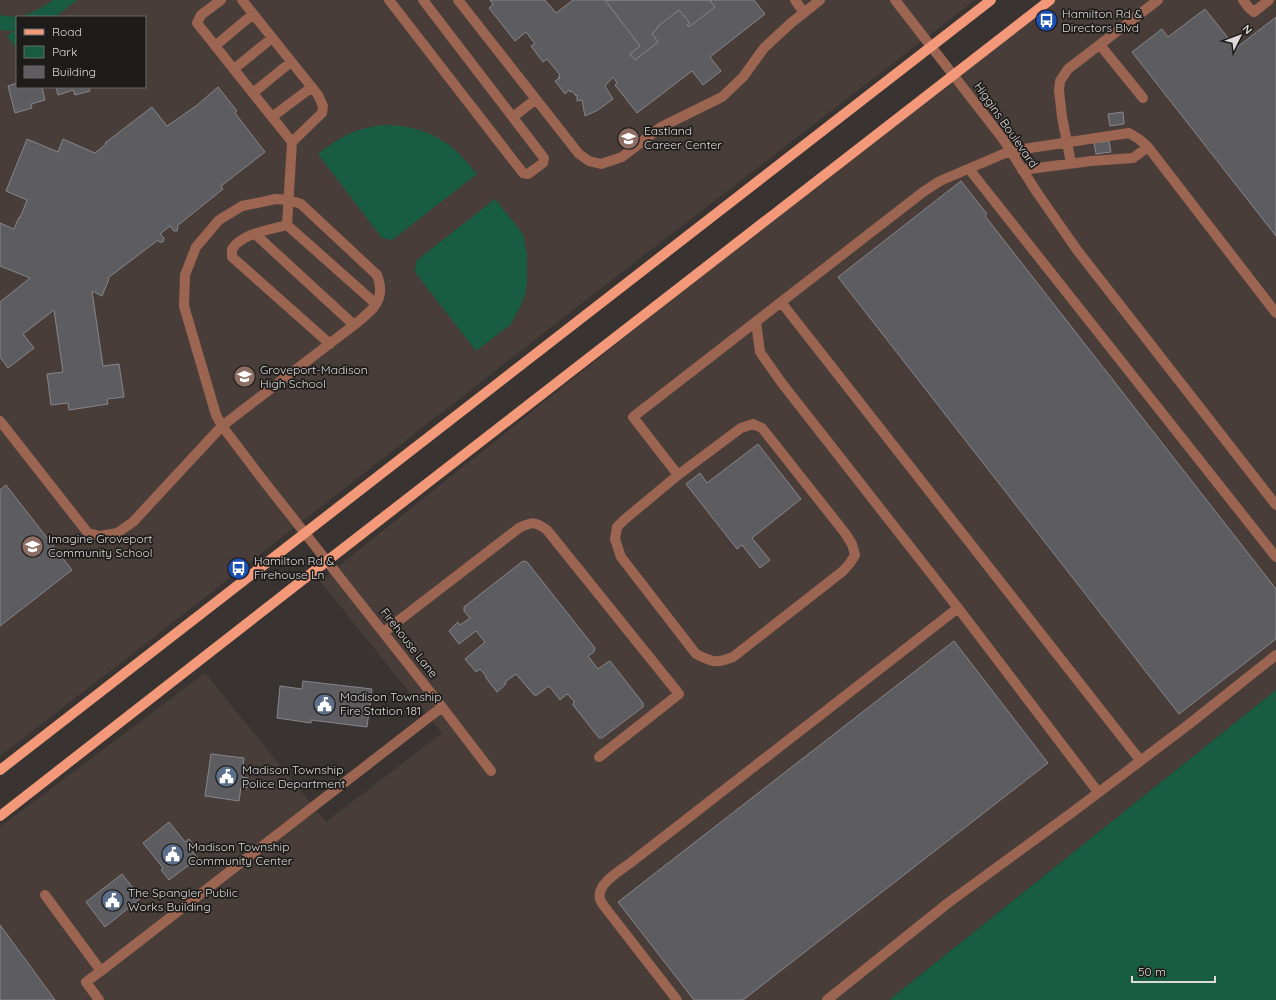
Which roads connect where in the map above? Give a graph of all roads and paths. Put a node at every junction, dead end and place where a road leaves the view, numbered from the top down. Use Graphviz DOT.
graph roads {
  1 [pos="221,0"];
  2 [pos="242,0"];
  3 [pos="389,0"];
  4 [pos="423,0"];
  5 [pos="458,0"];
  6 [pos="795,0"];
  7 [pos="820,0"];
  8 [pos="895,0"];
  9 [pos="991,0"];
  10 [pos="1050,0"];
  11 [pos="1158,0"];
  12 [pos="1243,0"];
  13 [pos="1269,0"];
  14 [pos="804,13"];
  15 [pos="253,14"];
  16 [pos="272,38"];
  17 [pos="1100,45"];
  18 [pos="215,46"];
  19 [pos="931,46"];
  20 [pos="291,62"];
  21 [pos="234,69"];
  22 [pos="954,75"];
  23 [pos="312,87"];
  24 [pos="253,93"];
  25 [pos="1143,98"];
  26 [pos="536,99"];
  27 [pos="272,117"];
  28 [pos="513,117"];
  29 [pos="292,142"];
  30 [pos="1067,142"];
  31 [pos="1148,147"];
  32 [pos="1010,151"];
  33 [pos="1071,163"];
  34 [pos="969,169"];
  35 [pos="1022,170"];
  36 [pos="289,200"];
  37 [pos="287,225"];
  38 [pos="254,234"];
  39 [pos="781,302"];
  40 [pos="376,304"];
  41 [pos="1276,314"];
  42 [pos="756,322"];
  43 [pos="354,325"];
  44 [pos="330,344"];
  45 [pos="0,421"];
  46 [pos="222,426"];
  47 [pos="678,475"];
  48 [pos="1276,505"];
  49 [pos="305,533"];
  50 [pos="1276,557"];
  51 [pos="327,561"];
  52 [pos="958,608"];
  53 [pos="384,632"];
  54 [pos="1276,655"];
  55 [pos="442,707"];
  56 [pos="598,757"];
  57 [pos="1140,760"];
  58 [pos="0,770"];
  59 [pos="491,771"];
  60 [pos="1098,792"];
  61 [pos="0,816"];
  62 [pos="45,895"];
  63 [pos="101,971"];
  64 [pos="99,1000"];
  65 [pos="677,1000"];
  66 [pos="827,1000"];
  1 -- 18 [label="street"];
  2 -- 15 [label="street"];
  3 -- 28 [label="street"];
  4 -- 28 [label="street"];
  5 -- 26 [label="street"];
  6 -- 14 [label="street"];
  7 -- 14 [label="street"];
  8 -- 19 [label="street, Higgins Boulevard"];
  9 -- 19 [label="main road"];
  10 -- 22 [label="main road"];
  11 -- 17 [label="street"];
  12 -- 13 [label="street"];
  14 -- 26 [label="street"];
  15 -- 16 [label="street"];
  15 -- 18 [label="street"];
  16 -- 20 [label="street"];
  16 -- 21 [label="street"];
  17 -- 25 [label="street"];
  17 -- 30 [label="street"];
  18 -- 21 [label="street"];
  19 -- 22 [label="street, Higgins Boulevard"];
  19 -- 49 [label="main road"];
  20 -- 23 [label="street"];
  20 -- 24 [label="street"];
  21 -- 24 [label="street"];
  22 -- 32 [label="street, Higgins Boulevard"];
  22 -- 51 [label="main road"];
  23 -- 27 [label="street"];
  23 -- 29 [label="street"];
  24 -- 27 [label="street"];
  26 -- 28 [label="street"];
  27 -- 29 [label="street"];
  29 -- 36 [label="street"];
  30 -- 31 [label="street"];
  30 -- 32 [label="street"];
  30 -- 33 [label="street"];
  31 -- 33 [label="street"];
  31 -- 41 [label="street"];
  32 -- 34 [label="street"];
  32 -- 35 [label="street, Higgins Boulevard"];
  33 -- 35 [label="street"];
  34 -- 39 [label="street"];
  34 -- 50 [label="street"];
  35 -- 48 [label="street, Higgins Boulevard"];
  36 -- 37 [label="street"];
  36 -- 40 [label="street"];
  36 -- 46 [label="street, Firehouse Lane"];
  37 -- 38 [label="street"];
  37 -- 40 [label="street"];
  38 -- 43 [label="street"];
  38 -- 44 [label="street"];
  39 -- 42 [label="street"];
  39 -- 57 [label="street"];
  40 -- 43 [label="street"];
  42 -- 47 [label="street"];
  42 -- 52 [label="street"];
  43 -- 44 [label="street"];
  44 -- 46 [label="street"];
  45 -- 46 [label="street"];
  46 -- 49 [label="street, Firehouse Lane"];
  47 -- 47 [label="street"];
  49 -- 51 [label="street, Firehouse Lane"];
  49 -- 58 [label="main road"];
  51 -- 53 [label="street, Firehouse Lane"];
  51 -- 61 [label="main road"];
  52 -- 60 [label="street"];
  52 -- 65 [label="street"];
  53 -- 55 [label="street, Firehouse Lane"];
  53 -- 56 [label="street"];
  54 -- 57 [label="street"];
  55 -- 59 [label="street, Firehouse Lane"];
  55 -- 63 [label="street"];
  57 -- 60 [label="street"];
  60 -- 66 [label="street"];
  62 -- 63 [label="street"];
  63 -- 64 [label="street"];
}
